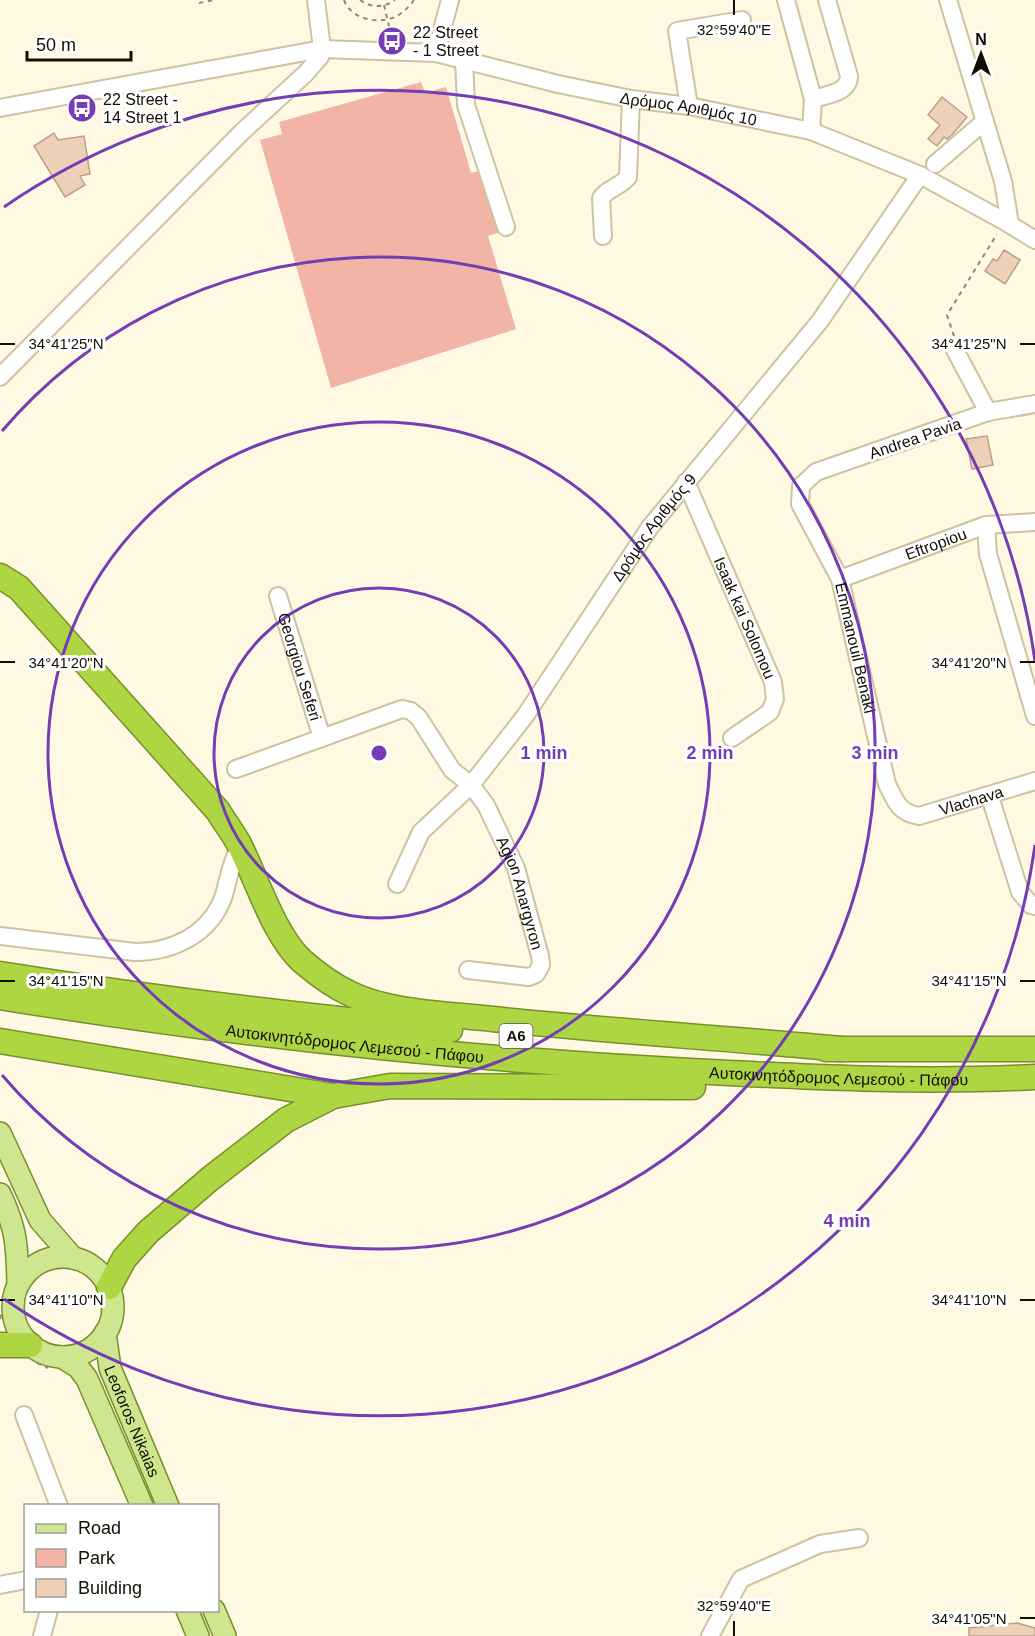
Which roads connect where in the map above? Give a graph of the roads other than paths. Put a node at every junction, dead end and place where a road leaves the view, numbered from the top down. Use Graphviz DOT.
graph roads {
  1 [pos="316,0"];
  2 [pos="450,0"];
  3 [pos="786,0"];
  4 [pos="827,0"];
  5 [pos="948,0"];
  6 [pos="742,20"];
  7 [pos="322,49"];
  8 [pos="436,53"];
  9 [pos="464,59"];
  10 [pos="631,99"];
  11 [pos="813,99"];
  12 [pos="688,106"];
  13 [pos="0,108"];
  14 [pos="985,121"];
  15 [pos="811,131"];
  16 [pos="935,164"];
  17 [pos="920,175"];
  18 [pos="1007,222"];
  19 [pos="506,227"];
  20 [pos="603,236"];
  21 [pos="1035,240"];
  22 [pos="955,350"];
  23 [pos="0,377"];
  24 [pos="1035,404"];
  25 [pos="988,412"];
  26 [pos="686,482"];
  27 [pos="801,486"];
  28 [pos="1035,522"];
  29 [pos="986,525"];
  30 [pos="0,576"];
  31 [pos="840,579"];
  32 [pos="278,596"];
  33 [pos="1035,716"];
  34 [pos="322,738"];
  35 [pos="732,738"];
  36 [pos="236,768"];
  37 [pos="1035,782"];
  38 [pos="471,785"];
  39 [pos="990,796"];
  40 [pos="907,814"];
  41 [pos="240,846"];
  42 [pos="397,884"];
  43 [pos="1035,906"];
  44 [pos="0,936"];
  45 [pos="468,970"];
  46 [pos="0,974"];
  47 [pos="0,997"];
  48 [pos="0,1041"];
  49 [pos="841,1049"];
  50 [pos="1035,1049"];
  51 [pos="1035,1077"];
  52 [pos="854,1079"];
  53 [pos="333,1096"];
  54 [pos="0,1133"];
  55 [pos="0,1194"];
  56 [pos="73,1258"];
  57 [pos="18,1284"];
  58 [pos="109,1287"];
  59 [pos="105,1333"];
  60 [pos="0,1345"];
  61 [pos="30,1353"];
  62 [pos="59,1363"];
  63 [pos="24,1415"];
  64 [pos="58,1504"];
  65 [pos="141,1504"];
  66 [pos="167,1504"];
  67 [pos="859,1538"];
  68 [pos="24,1580"];
  69 [pos="0,1585"];
  70 [pos="49,1612"];
  71 [pos="187,1612"];
  72 [pos="214,1612"];
  73 [pos="42,1636"];
  74 [pos="198,1636"];
  75 [pos="225,1636"];
  76 [pos="710,1636"];
  1 -- 7 [label="street"];
  2 -- 8 [label="street"];
  3 -- 11 [label="street"];
  4 -- 11 [label="street"];
  5 -- 14 [label="street"];
  6 -- 12 [label="street"];
  7 -- 8 [label="street, Δρόμος Αριθμός 10"];
  7 -- 13 [label="street, Δρόμος Αριθμός 10"];
  7 -- 23 [label="street"];
  8 -- 9 [label="street, Δρόμος Αριθμός 10"];
  9 -- 10 [label="street, Δρόμος Αριθμός 10"];
  9 -- 19 [label="street"];
  10 -- 12 [label="street, Δρόμος Αριθμός 10"];
  10 -- 20 [label="street"];
  11 -- 15 [label="street"];
  12 -- 15 [label="street, Δρόμος Αριθμός 10"];
  14 -- 16 [label="street"];
  14 -- 18 [label="street"];
  15 -- 17 [label="street, Δρόμος Αριθμός 10"];
  17 -- 18 [label="street, Δρόμος Αριθμός 10"];
  17 -- 26 [label="street, Δρόμος Αριθμός 9"];
  18 -- 21 [label="street, Δρόμος Αριθμός 10"];
  22 -- 25 [label="street"];
  24 -- 25 [label="street, Andrea Pavia"];
  25 -- 27 [label="street, Andrea Pavia"];
  26 -- 35 [label="street, Isaak kai Solomou"];
  26 -- 38 [label="street, Δρόμος Αριθμός 9"];
  27 -- 31 [label="street, Emmanouil Benaki"];
  28 -- 29 [label="street, Eftropiou"];
  29 -- 31 [label="street, Eftropiou"];
  29 -- 33 [label="street"];
  30 -- 41 [label="highway"];
  31 -- 40 [label="street, Emmanouil Benaki"];
  32 -- 34 [label="street, Georgiou Seferi"];
  34 -- 36 [label="street"];
  34 -- 38 [label="street"];
  37 -- 39 [label="street, Vlachava"];
  38 -- 42 [label="street, Δρόμος Αριθμός 9"];
  38 -- 45 [label="street, Agion Anargyron"];
  39 -- 40 [label="street, Vlachava"];
  39 -- 43 [label="street"];
  41 -- 44 [label="street"];
  41 -- 49 [label="highway"];
  46 -- 49 [label="highway, Αυτοκινητόδρομος Λεμεσού - Πάφου / A6"];
  47 -- 52 [label="highway, Αυτοκινητόδρομος Λεμεσού - Πάφου / A6"];
  48 -- 53 [label="highway"];
  49 -- 50 [label="highway, Αυτοκινητόδρομος Λεμεσού - Πάφου / A6"];
  51 -- 52 [label="highway, Αυτοκινητόδρομος Λεμεσού - Πάφου / A6"];
  52 -- 53 [label="highway"];
  53 -- 58 [label="highway"];
  54 -- 56 [label="main road"];
  55 -- 57 [label="main road"];
  56 -- 57 [label="main road"];
  56 -- 58 [label="main road"];
  57 -- 61 [label="main road"];
  58 -- 59 [label="main road"];
  59 -- 62 [label="main road"];
  59 -- 66 [label="main road, Leoforos Nikaias"];
  60 -- 61 [label="highway"];
  61 -- 62 [label="main road"];
  62 -- 65 [label="main road, Leoforos Nikaias"];
  63 -- 64 [label="street"];
  67 -- 76 [label="street"];
  68 -- 69 [label="street"];
  70 -- 73 [label="street"];
  71 -- 74 [label="main road"];
  72 -- 75 [label="main road"];
}
